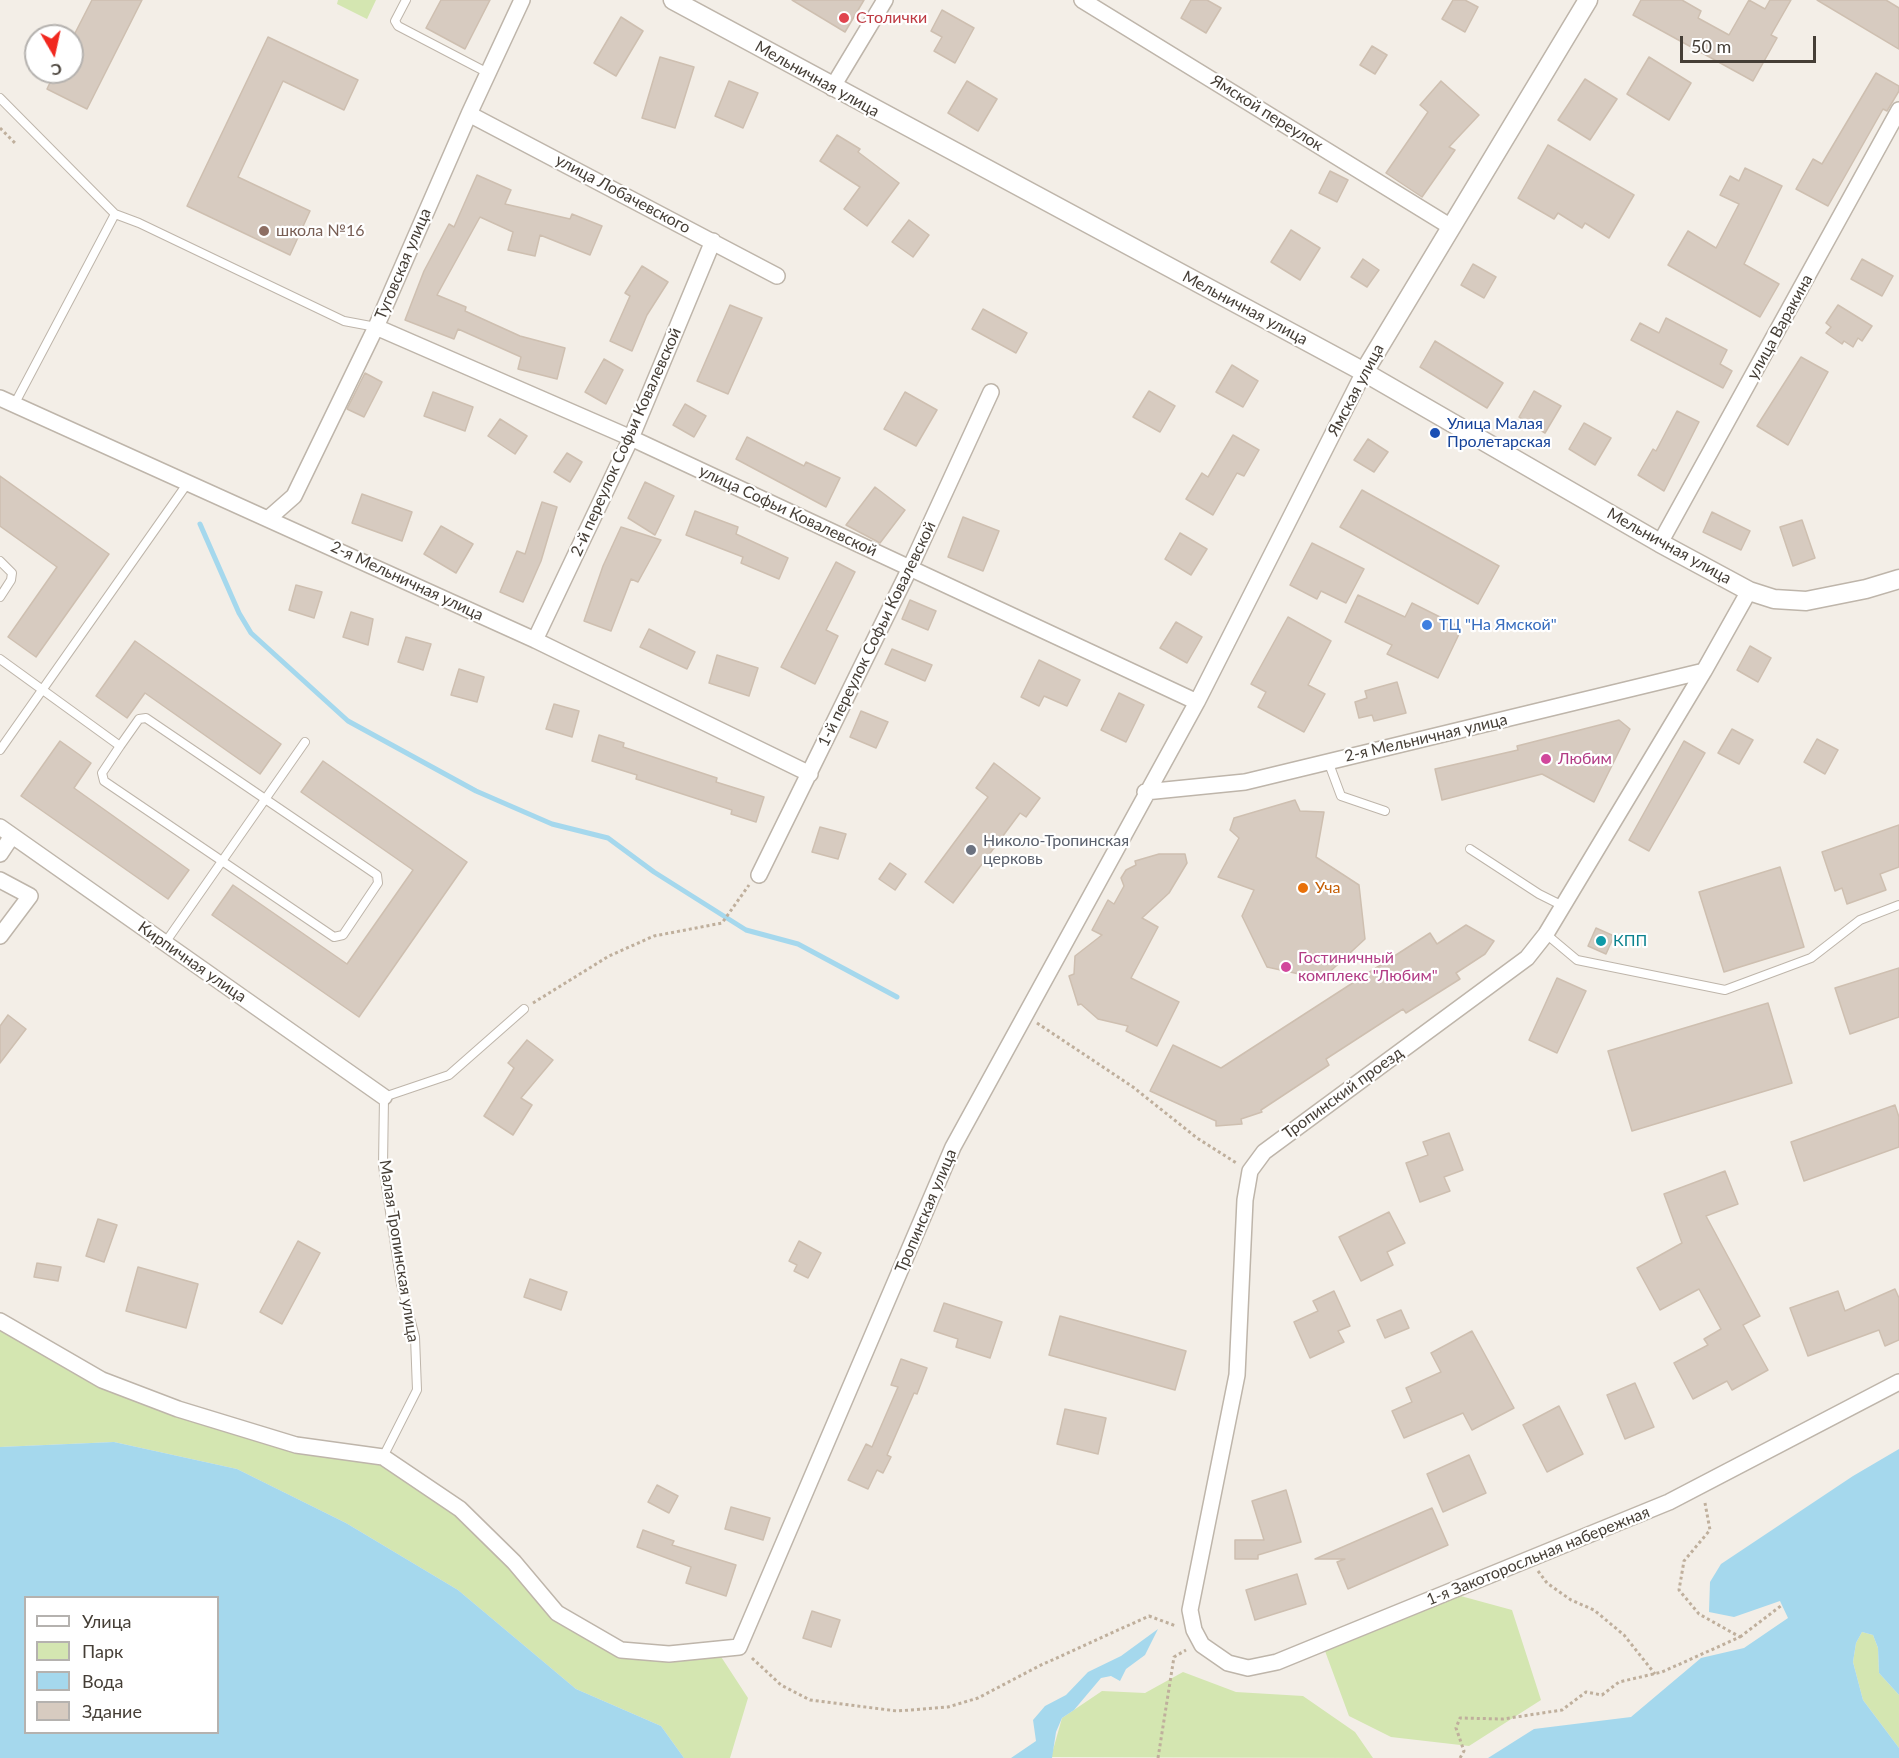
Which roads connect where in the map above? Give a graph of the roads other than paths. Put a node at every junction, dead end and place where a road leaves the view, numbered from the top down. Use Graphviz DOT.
graph roads {
  1 [pos="406,0"];
  2 [pos="522,0"];
  3 [pos="673,0"];
  4 [pos="885,0"];
  5 [pos="1083,0"];
  6 [pos="1588,0"];
  7 [pos="489,74"];
  8 [pos="832,88"];
  9 [pos="0,99"];
  10 [pos="1899,110"];
  11 [pos="469,114"];
  12 [pos="115,214"];
  13 [pos="1452,227"];
  14 [pos="713,241"];
  15 [pos="777,276"];
  16 [pos="376,327"];
  17 [pos="1364,372"];
  18 [pos="991,392"];
  19 [pos="7,402"];
  20 [pos="631,438"];
  21 [pos="187,483"];
  22 [pos="269,518"];
  23 [pos="1660,543"];
  24 [pos="0,561"];
  25 [pos="910,568"];
  26 [pos="1899,579"];
  27 [pos="1749,591"];
  28 [pos="0,597"];
  29 [pos="535,640"];
  30 [pos="0,659"];
  31 [pos="1704,671"];
  32 [pos="42,690"];
  33 [pos="1197,702"];
  34 [pos="305,742"];
  35 [pos="120,746"];
  36 [pos="0,750"];
  37 [pos="1328,761"];
  38 [pos="810,774"];
  39 [pos="1145,792"];
  40 [pos="265,799"];
  41 [pos="1385,811"];
  42 [pos="6,832"];
  43 [pos="1470,849"];
  44 [pos="0,854"];
  45 [pos="222,861"];
  46 [pos="759,875"];
  47 [pos="0,880"];
  48 [pos="1899,905"];
  49 [pos="1563,906"];
  50 [pos="1546,934"];
  51 [pos="0,936"];
  52 [pos="165,943"];
  53 [pos="524,1009"];
  54 [pos="384,1097"];
  55 [pos="0,1321"];
  56 [pos="1899,1382"];
  57 [pos="383,1457"];
  58 [pos="1190,1610"];
  1 -- 7 [label="lane"];
  2 -- 7 [label="street, Туговская улица"];
  3 -- 8 [label="street, Мельничная улица"];
  4 -- 8 [label="street"];
  5 -- 13 [label="street, Ямской переулок"];
  6 -- 13 [label="street, Ямская улица"];
  7 -- 11 [label="street, Туговская улица"];
  8 -- 17 [label="street, Мельничная улица"];
  9 -- 12 [label="lane"];
  10 -- 23 [label="street, улица Варакина"];
  11 -- 14 [label="street, улица Лобачевского"];
  11 -- 16 [label="street, Туговская улица"];
  12 -- 16 [label="lane"];
  12 -- 19 [label="lane"];
  13 -- 17 [label="street, Ямская улица"];
  14 -- 15 [label="street, улица Лобачевского"];
  14 -- 20 [label="street, 2-й переулок Софьи Ковалевской"];
  16 -- 20 [label="street, улица Софьи Ковалевской"];
  16 -- 22 [label="street, Туговская улица"];
  17 -- 23 [label="street, Мельничная улица"];
  17 -- 33 [label="street, Ямская улица"];
  18 -- 25 [label="street, 1-й переулок Софьи Ковалевской"];
  19 -- 21 [label="street, 2-я Мельничная улица"];
  20 -- 25 [label="street, улица Софьи Ковалевской"];
  20 -- 29 [label="street, 2-й переулок Софьи Ковалевской"];
  21 -- 22 [label="street, 2-я Мельничная улица"];
  21 -- 32 [label="lane"];
  22 -- 29 [label="street, 2-я Мельничная улица"];
  23 -- 27 [label="street, Мельничная улица"];
  24 -- 28 [label="lane"];
  25 -- 33 [label="street, улица Софьи Ковалевской"];
  25 -- 38 [label="street, 1-й переулок Софьи Ковалевской"];
  26 -- 27 [label="street, Мельничная улица"];
  27 -- 31 [label="street, Тропинский проезд"];
  29 -- 38 [label="street, 2-я Мельничная улица"];
  30 -- 32 [label="lane"];
  31 -- 37 [label="street, 2-я Мельничная улица"];
  31 -- 49 [label="street, Тропинский проезд"];
  32 -- 35 [label="lane"];
  32 -- 36 [label="lane"];
  33 -- 39 [label="street, Ямская улица"];
  34 -- 40 [label="lane"];
  35 -- 40 [label="lane"];
  35 -- 45 [label="lane"];
  37 -- 39 [label="street, 2-я Мельничная улица"];
  37 -- 41 [label="lane"];
  38 -- 46 [label="street, 1-й переулок Софьи Ковалевской"];
  39 -- 57 [label="street, Тропинская улица"];
  40 -- 45 [label="lane"];
  40 -- 45 [label="lane"];
  42 -- 44 [label="street"];
  42 -- 52 [label="street, Кирпичная улица"];
  43 -- 49 [label="lane"];
  45 -- 52 [label="lane"];
  47 -- 51 [label="street"];
  48 -- 50 [label="lane"];
  49 -- 50 [label="street, Тропинский проезд"];
  50 -- 58 [label="street, Тропинский проезд"];
  52 -- 54 [label="street, Кирпичная улица"];
  53 -- 54 [label="lane"];
  54 -- 57 [label="lane, Малая Тропинская улица"];
  55 -- 57 [label="street"];
  56 -- 58 [label="street, 1-я Закоторосльная набережная"];
}
